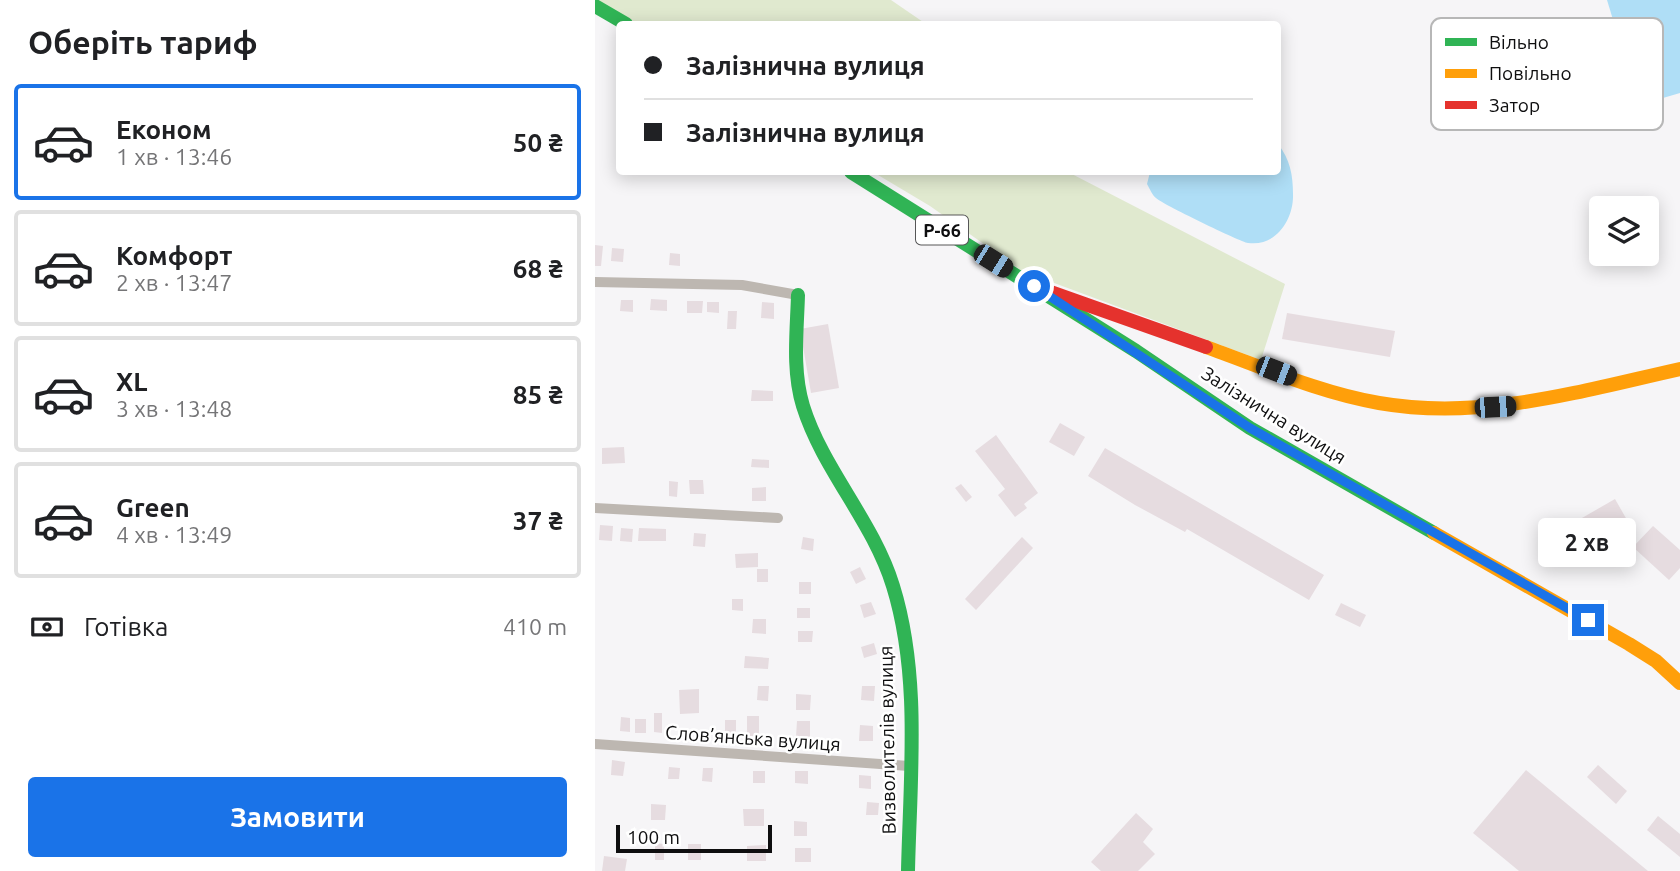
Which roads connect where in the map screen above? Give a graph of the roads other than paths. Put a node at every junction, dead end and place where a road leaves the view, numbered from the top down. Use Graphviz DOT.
graph roads {
  1 [pos="595,6"];
  2 [pos="621,21"];
  3 [pos="856,175"];
  4 [pos="595,282"];
  5 [pos="1034,286"];
  6 [pos="798,295"];
  7 [pos="1680,369"];
  8 [pos="595,508"];
  9 [pos="778,518"];
  10 [pos="1680,683"];
  11 [pos="595,744"];
  12 [pos="909,766"];
  13 [pos="908,871"];
  1 -- 2 [label="street"];
  3 -- 5 [label="street, Залізнична вулиця / Р-66"];
  4 -- 6 [label="street"];
  5 -- 7 [label="street"];
  5 -- 10 [label="street, Залізнична вулиця / Р-66"];
  6 -- 12 [label="street, Визволителів вулиця"];
  8 -- 9 [label="street"];
  11 -- 12 [label="street, Слов’янська вулиця"];
  12 -- 13 [label="street, Визволителів вулиця"];
}
